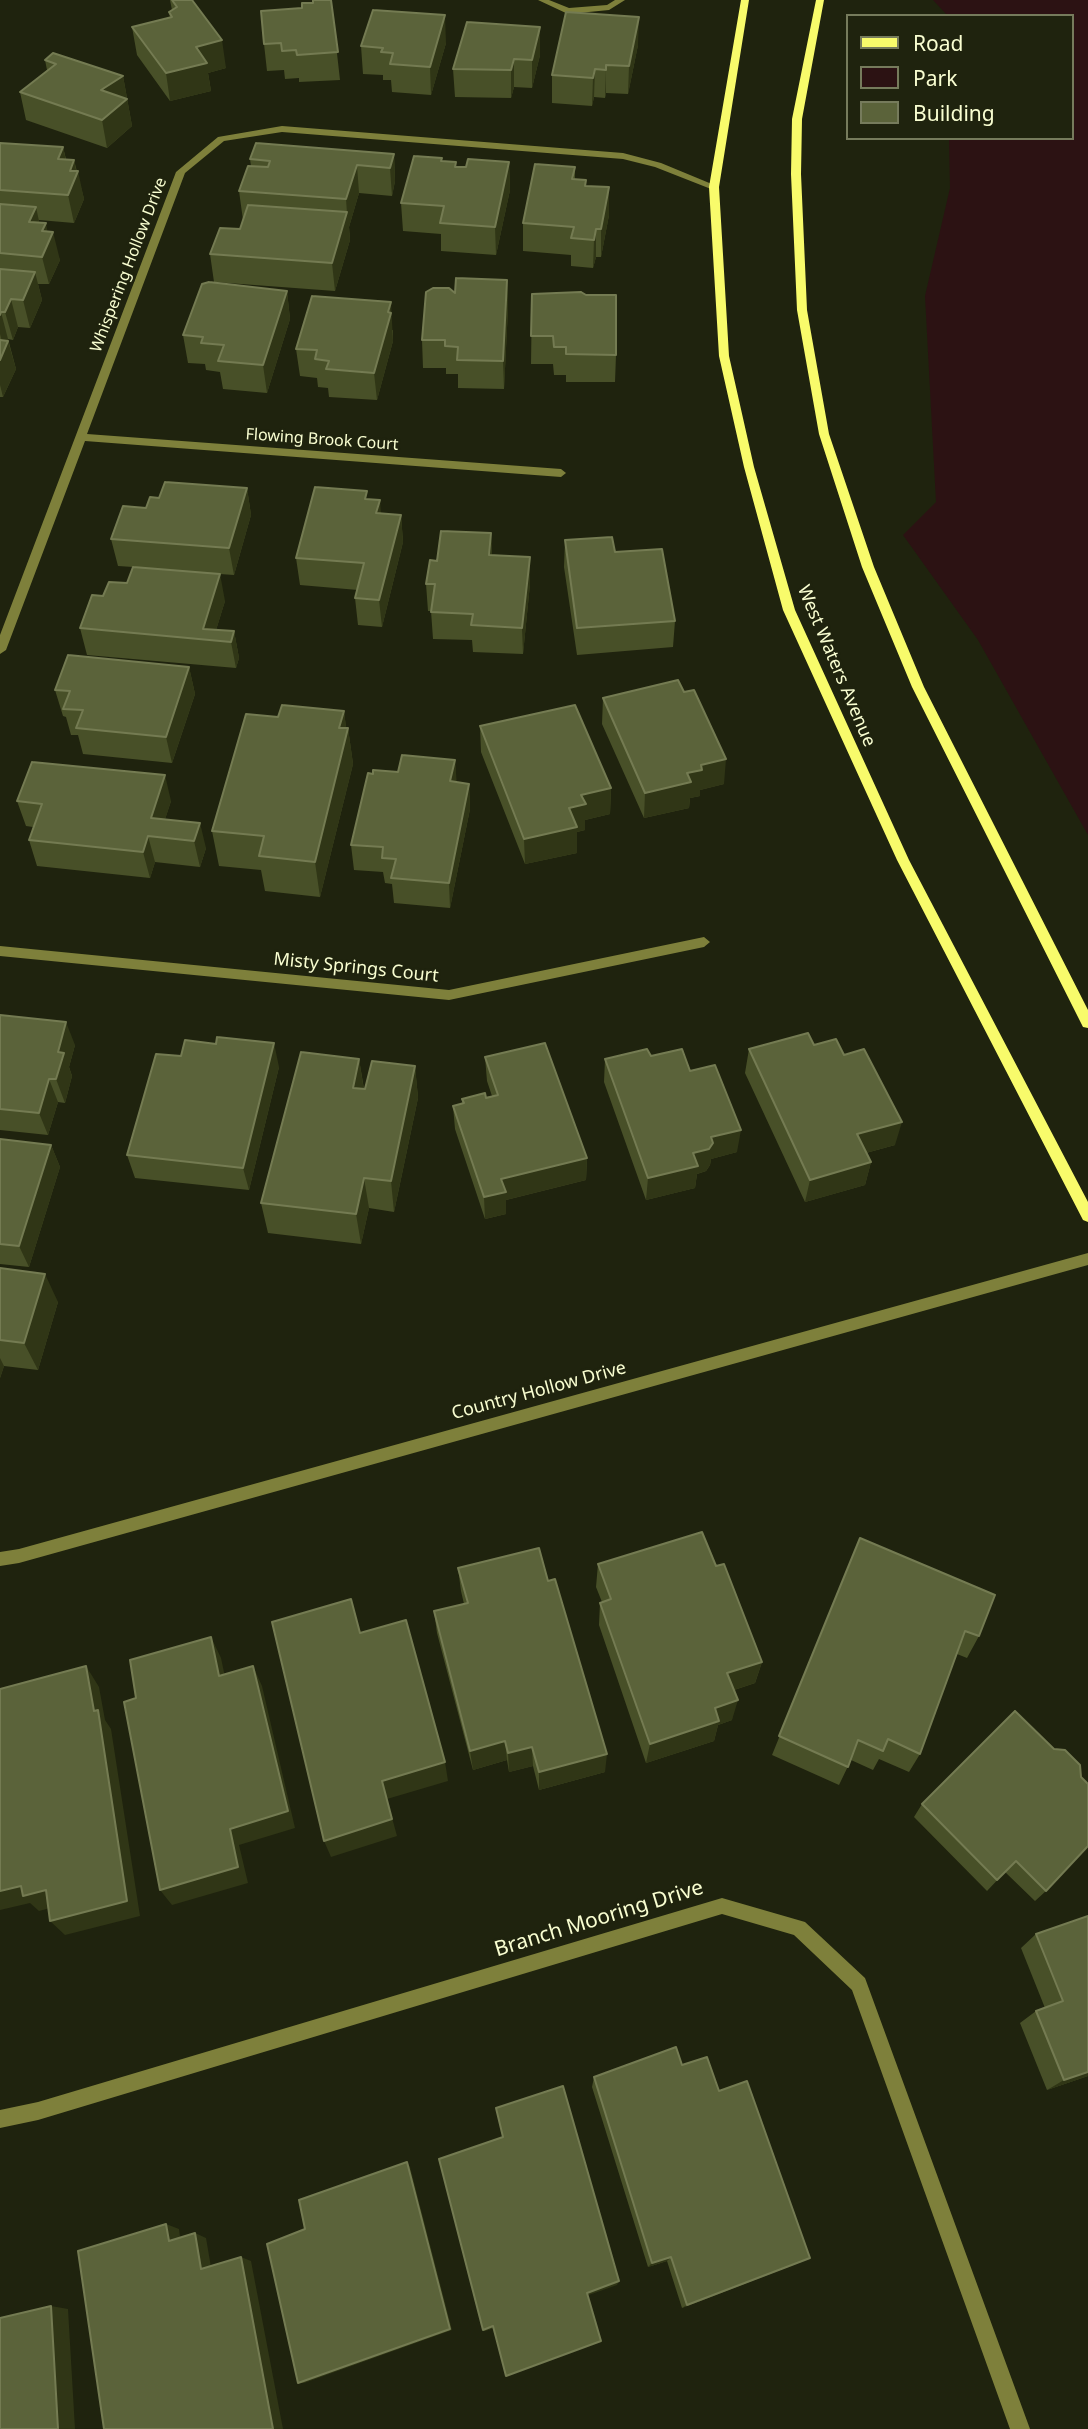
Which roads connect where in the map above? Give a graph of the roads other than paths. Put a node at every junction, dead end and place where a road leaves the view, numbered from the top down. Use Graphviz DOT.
graph roads {
  1 [pos="542,0"];
  2 [pos="621,0"];
  3 [pos="745,0"];
  4 [pos="820,0"];
  5 [pos="714,187"];
  6 [pos="80,437"];
  7 [pos="561,474"];
  8 [pos="0,650"];
  9 [pos="704,942"];
  10 [pos="0,951"];
  11 [pos="1088,1023"];
  12 [pos="1088,1216"];
  13 [pos="1088,1259"];
  14 [pos="0,1559"];
  15 [pos="0,2119"];
  16 [pos="1020,2429"];
  1 -- 2 [label="street"];
  3 -- 5 [label="street, West Waters Avenue"];
  4 -- 11 [label="street"];
  5 -- 6 [label="street, Whispering Hollow Drive"];
  5 -- 12 [label="street, West Waters Avenue"];
  6 -- 7 [label="street, Flowing Brook Court"];
  6 -- 8 [label="street, Whispering Hollow Drive"];
  9 -- 10 [label="street, Misty Springs Court"];
  13 -- 14 [label="street, Country Hollow Drive"];
  15 -- 16 [label="street, Branch Mooring Drive"];
}
